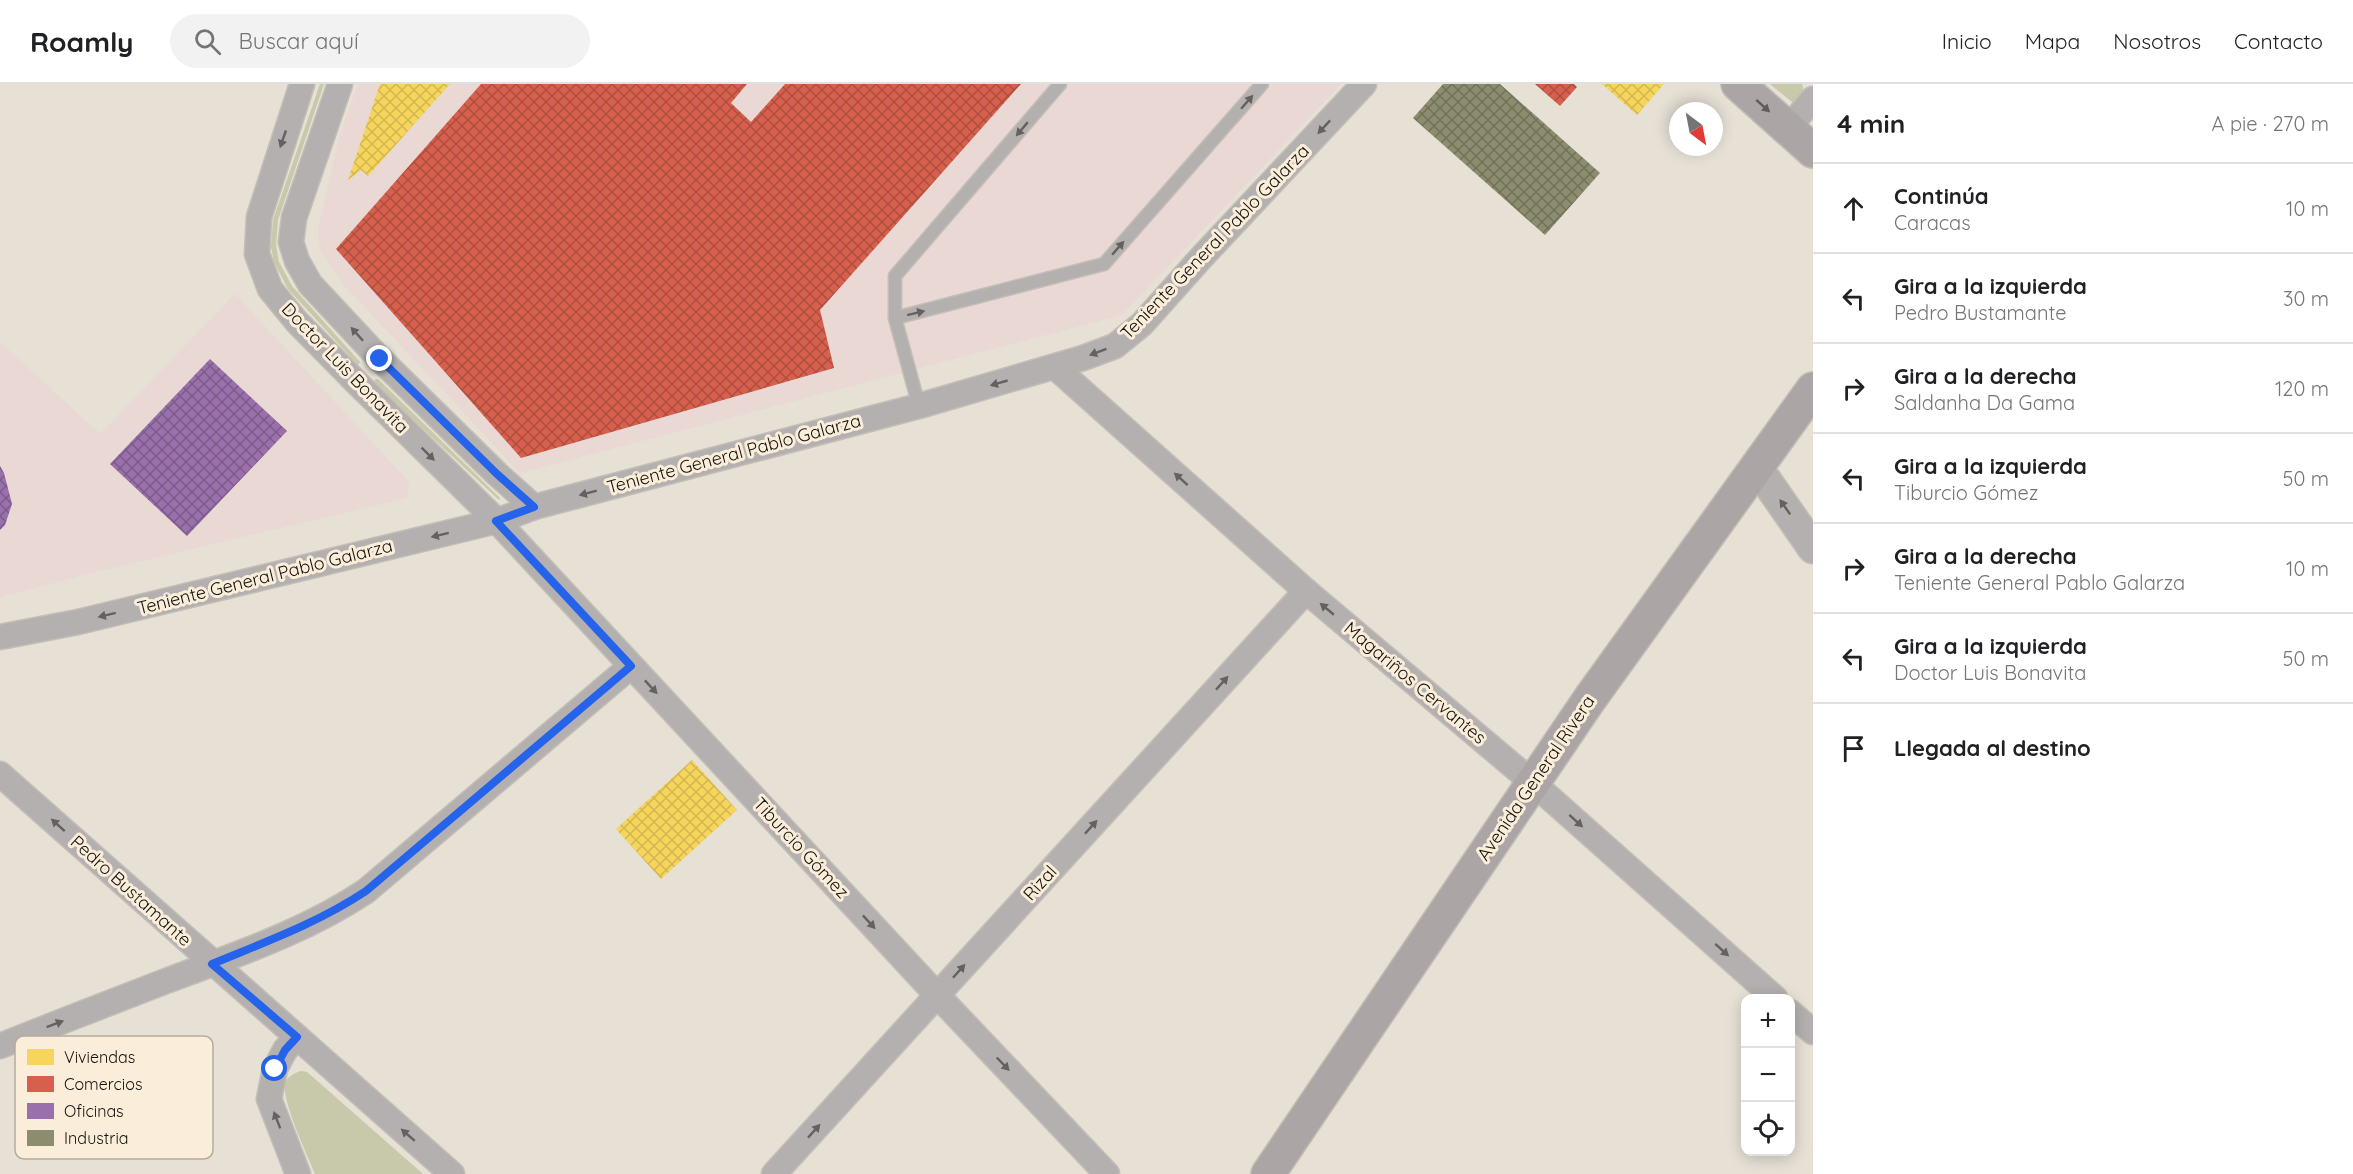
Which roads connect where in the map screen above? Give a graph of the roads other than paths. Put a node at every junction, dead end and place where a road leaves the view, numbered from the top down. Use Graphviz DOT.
graph roads {
  1 [pos="302,84"];
  2 [pos="339,84"];
  3 [pos="1060,84"];
  4 [pos="1262,84"];
  5 [pos="1364,84"];
  6 [pos="1738,84"];
  7 [pos="1813,99"];
  8 [pos="1788,128"];
  9 [pos="1813,151"];
  10 [pos="895,318"];
  11 [pos="1055,367"];
  12 [pos="1813,389"];
  13 [pos="919,406"];
  14 [pos="1756,466"];
  15 [pos="534,507"];
  16 [pos="496,521"];
  17 [pos="1813,548"];
  18 [pos="1306,591"];
  19 [pos="0,637"];
  20 [pos="631,666"];
  21 [pos="0,774"];
  22 [pos="1532,782"];
  23 [pos="212,964"];
  24 [pos="1769,994"];
  25 [pos="937,995"];
  26 [pos="1795,1016"];
  27 [pos="1813,1032"];
  28 [pos="26,1036"];
  29 [pos="297,1037"];
  30 [pos="15,1040"];
  31 [pos="0,1046"];
  32 [pos="298,1174"];
  33 [pos="452,1174"];
  34 [pos="774,1174"];
  35 [pos="1107,1174"];
  36 [pos="1268,1174"];
  1 -- 16 [label="street, Doctor Luis Bonavita, one-way"];
  15 -- 2 [label="street, Doctor Luis Bonavita, one-way"];
  3 -- 10 [label="lane, one-way"];
  10 -- 4 [label="lane, one-way"];
  5 -- 11 [label="street, Teniente General Pablo Galarza, one-way"];
  6 -- 8 [label="main road, one-way"];
  7 -- 8 [label="street"];
  8 -- 9 [label="main road"];
  10 -- 13 [label="lane"];
  11 -- 13 [label="street, Teniente General Pablo Galarza, one-way"];
  18 -- 11 [label="street, Magariños Cervantes, one-way"];
  12 -- 14 [label="main road, Avenida General Rivera"];
  13 -- 15 [label="street, Teniente General Pablo Galarza, one-way"];
  17 -- 14 [label="street, one-way"];
  14 -- 22 [label="main road, Avenida General Rivera"];
  15 -- 16 [label="street, Teniente General Pablo Galarza"];
  16 -- 19 [label="street, Teniente General Pablo Galarza, one-way"];
  16 -- 20 [label="street, Tiburcio Gómez"];
  22 -- 18 [label="street, Magariños Cervantes, one-way"];
  25 -- 18 [label="street, Rizal, one-way"];
  20 -- 23 [label="street"];
  20 -- 25 [label="street, Tiburcio Gómez, one-way"];
  23 -- 21 [label="street, Pedro Bustamante, one-way"];
  22 -- 24 [label="street, Magariños Cervantes, one-way"];
  22 -- 36 [label="main road, Avenida General Rivera"];
  28 -- 23 [label="street, one-way"];
  23 -- 29 [label="street, Pedro Bustamante"];
  34 -- 25 [label="street, Rizal, one-way"];
  25 -- 35 [label="street, Tiburcio Gómez, one-way"];
  26 -- 27 [label="street"];
  32 -- 29 [label="street, one-way"];
  33 -- 29 [label="street, Pedro Bustamante, one-way"];
  31 -- 30 [label="street, one-way"];
}
